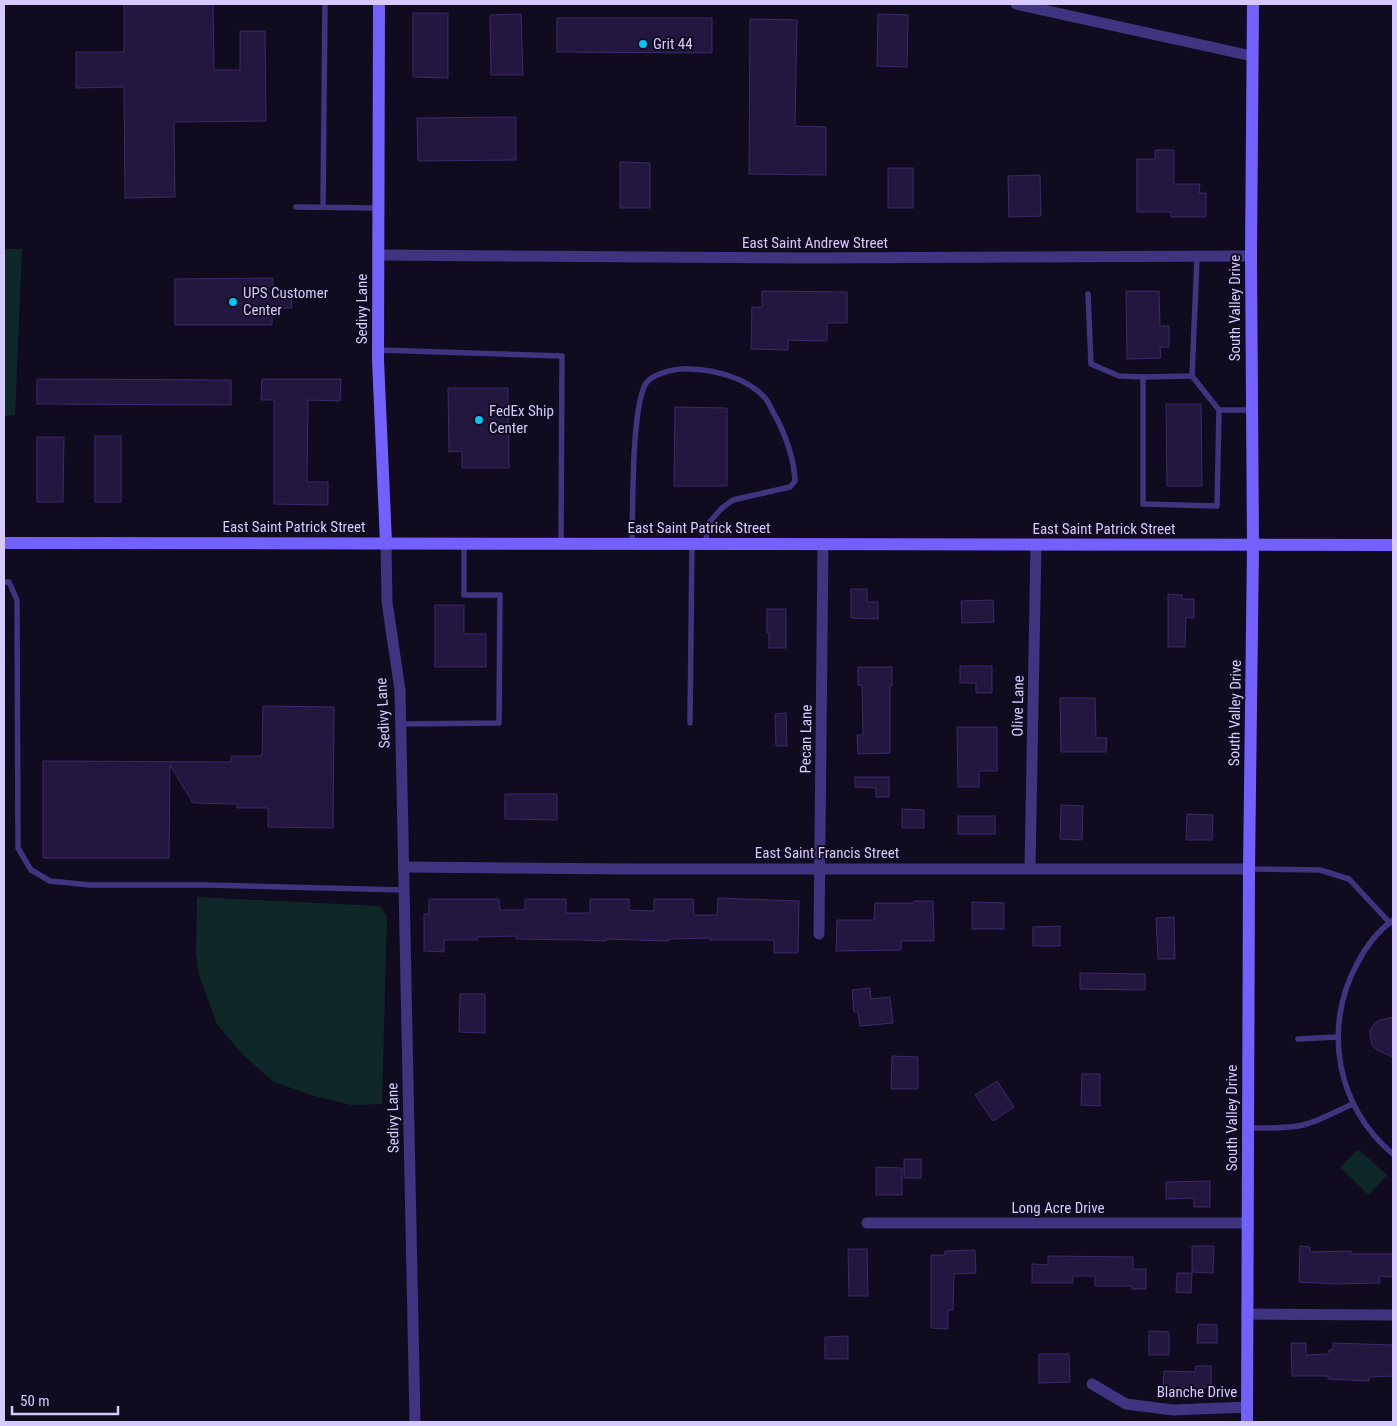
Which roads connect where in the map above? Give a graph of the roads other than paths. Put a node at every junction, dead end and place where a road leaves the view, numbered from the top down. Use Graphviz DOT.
graph roads {
  1 [pos="325,4"];
  2 [pos="380,4"];
  3 [pos="1016,4"];
  4 [pos="1254,4"];
  5 [pos="1252,56"];
  6 [pos="296,207"];
  7 [pos="323,207"];
  8 [pos="379,208"];
  9 [pos="378,255"];
  10 [pos="1251,256"];
  11 [pos="1197,258"];
  12 [pos="1088,294"];
  13 [pos="378,350"];
  14 [pos="1192,376"];
  15 [pos="1143,377"];
  16 [pos="1219,410"];
  17 [pos="1252,410"];
  18 [pos="4,543"];
  19 [pos="386,544"];
  20 [pos="464,544"];
  21 [pos="561,544"];
  22 [pos="632,544"];
  23 [pos="692,544"];
  24 [pos="706,544"];
  25 [pos="823,545"];
  26 [pos="1036,545"];
  27 [pos="1393,545"];
  28 [pos="1253,546"];
  29 [pos="4,582"];
  30 [pos="690,723"];
  31 [pos="401,724"];
  32 [pos="404,866"];
  33 [pos="820,868"];
  34 [pos="1030,868"];
  35 [pos="1249,869"];
  36 [pos="405,890"];
  37 [pos="1391,921"];
  38 [pos="819,934"];
  39 [pos="1337,1037"];
  40 [pos="1298,1039"];
  41 [pos="1353,1104"];
  42 [pos="1248,1128"];
  43 [pos="1393,1154"];
  44 [pos="867,1223"];
  45 [pos="1248,1223"];
  46 [pos="1247,1314"];
  47 [pos="1393,1315"];
  48 [pos="1092,1384"];
  49 [pos="1246,1407"];
  50 [pos="415,1422"];
  51 [pos="1247,1422"];
  1 -- 7 [label="lane"];
  2 -- 8 [label="street, Sedivy Lane"];
  3 -- 5 [label="street"];
  4 -- 5 [label="street, South Valley Drive"];
  5 -- 10 [label="street, South Valley Drive"];
  6 -- 7 [label="lane"];
  7 -- 8 [label="lane"];
  8 -- 9 [label="street, Sedivy Lane"];
  9 -- 11 [label="street, East Saint Andrew Street"];
  9 -- 13 [label="street, Sedivy Lane"];
  10 -- 11 [label="street, East Saint Andrew Street"];
  10 -- 17 [label="street, South Valley Drive"];
  11 -- 14 [label="lane"];
  12 -- 15 [label="lane"];
  13 -- 19 [label="street, Sedivy Lane"];
  13 -- 21 [label="lane"];
  14 -- 15 [label="lane"];
  14 -- 16 [label="lane"];
  15 -- 16 [label="lane"];
  16 -- 17 [label="lane"];
  17 -- 28 [label="street, South Valley Drive"];
  18 -- 19 [label="street, East Saint Patrick Street"];
  19 -- 20 [label="street, East Saint Patrick Street"];
  19 -- 31 [label="street, Sedivy Lane"];
  20 -- 21 [label="street, East Saint Patrick Street"];
  20 -- 31 [label="lane"];
  21 -- 22 [label="street, East Saint Patrick Street"];
  22 -- 23 [label="street, East Saint Patrick Street"];
  22 -- 24 [label="lane"];
  23 -- 24 [label="street, East Saint Patrick Street"];
  23 -- 30 [label="lane"];
  24 -- 25 [label="street, East Saint Patrick Street"];
  25 -- 26 [label="street, East Saint Patrick Street"];
  25 -- 33 [label="street, Pecan Lane"];
  26 -- 28 [label="street, East Saint Patrick Street"];
  26 -- 34 [label="street, Olive Lane"];
  27 -- 28 [label="street, East Saint Patrick Street"];
  28 -- 35 [label="street, South Valley Drive"];
  29 -- 36 [label="lane"];
  31 -- 32 [label="street, Sedivy Lane"];
  32 -- 33 [label="street, East Saint Francis Street"];
  32 -- 36 [label="street, Sedivy Lane"];
  33 -- 34 [label="street, East Saint Francis Street"];
  33 -- 38 [label="street, Pecan Lane"];
  34 -- 35 [label="street, East Saint Francis Street"];
  35 -- 37 [label="lane"];
  35 -- 42 [label="street, South Valley Drive"];
  36 -- 50 [label="street, Sedivy Lane"];
  37 -- 39 [label="lane"];
  39 -- 40 [label="lane"];
  39 -- 41 [label="lane"];
  41 -- 42 [label="lane"];
  41 -- 43 [label="lane"];
  42 -- 45 [label="street, South Valley Drive"];
  44 -- 45 [label="street, Long Acre Drive"];
  45 -- 46 [label="street, South Valley Drive"];
  46 -- 47 [label="street"];
  46 -- 49 [label="street, South Valley Drive"];
  48 -- 49 [label="street, Blanche Drive"];
  49 -- 51 [label="street, South Valley Drive"];
}
